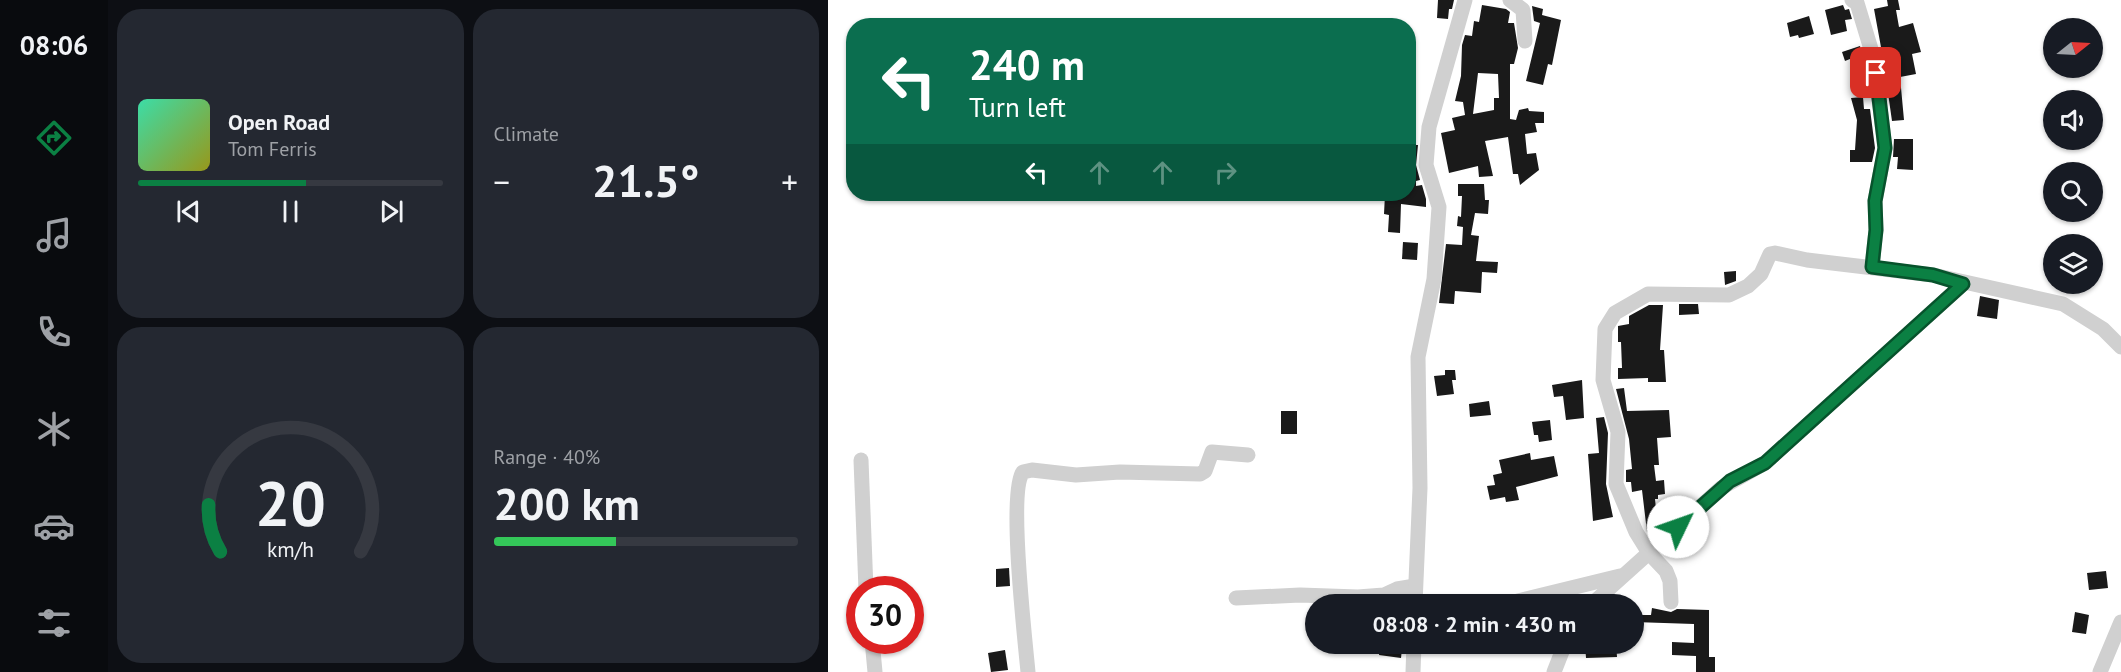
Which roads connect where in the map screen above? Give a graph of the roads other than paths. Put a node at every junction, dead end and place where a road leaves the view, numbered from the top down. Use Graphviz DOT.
graph roads {
  1 [pos="1466,0"];
  2 [pos="1510,0"];
  3 [pos="1852,0"];
  4 [pos="1525,41"];
  5 [pos="1871,263"];
  6 [pos="1963,284"];
  7 [pos="2121,347"];
  8 [pos="1248,455"];
  9 [pos="861,460"];
  10 [pos="1657,562"];
  11 [pos="1623,575"];
  12 [pos="865,576"];
  13 [pos="1415,586"];
  14 [pos="1415,594"];
  15 [pos="1546,594"];
  16 [pos="1603,594"];
  17 [pos="1236,598"];
  18 [pos="1671,602"];
  19 [pos="2121,622"];
  20 [pos="873,654"];
  21 [pos="1414,654"];
  22 [pos="1561,654"];
  23 [pos="875,672"];
  24 [pos="1028,672"];
  25 [pos="1413,672"];
  26 [pos="1554,672"];
  27 [pos="2100,672"];
  1 -- 13 [label="street"];
  2 -- 4 [label="street"];
  3 -- 5 [label="street"];
  5 -- 6 [label="street"];
  5 -- 10 [label="street"];
  6 -- 7 [label="street"];
  6 -- 10 [label="street"];
  8 -- 24 [label="street"];
  9 -- 12 [label="street"];
  10 -- 11 [label="street"];
  10 -- 18 [label="street"];
  11 -- 15 [label="street"];
  11 -- 16 [label="street"];
  13 -- 14 [label="street"];
  13 -- 17 [label="street"];
  19 -- 27 [label="street"];
  20 -- 23 [label="street"];
  21 -- 25 [label="street"];
  22 -- 26 [label="street"];
}
